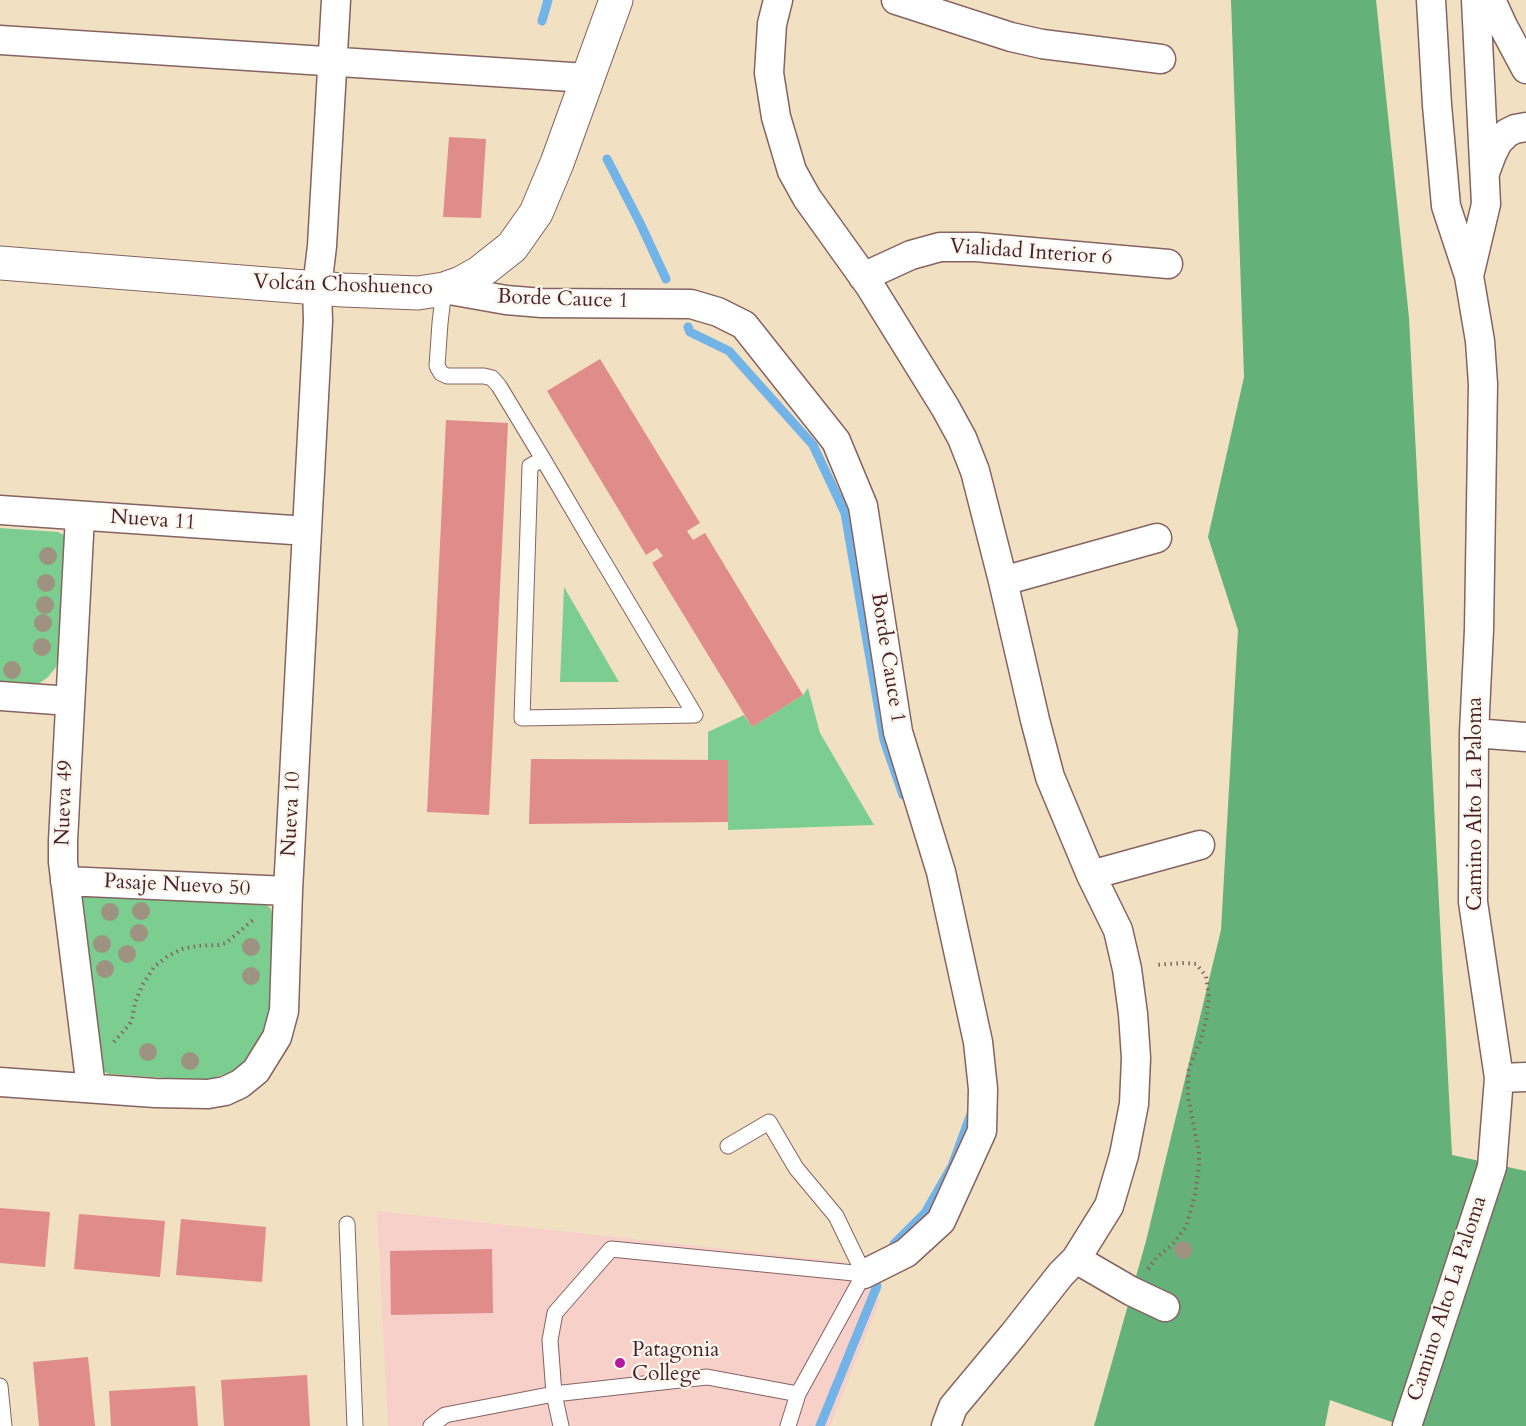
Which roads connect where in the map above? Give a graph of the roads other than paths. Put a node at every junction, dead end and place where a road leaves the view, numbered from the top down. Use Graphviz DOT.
graph roads {
  1 [pos="336,0"];
  2 [pos="616,0"];
  3 [pos="778,0"];
  4 [pos="896,0"];
  5 [pos="1431,0"];
  6 [pos="1476,0"];
  7 [pos="1491,0"];
  8 [pos="0,40"];
  9 [pos="1161,59"];
  10 [pos="332,61"];
  11 [pos="1526,69"];
  12 [pos="587,78"];
  13 [pos="1526,127"];
  14 [pos="1485,172"];
  15 [pos="0,263"];
  16 [pos="1168,264"];
  17 [pos="1469,276"];
  18 [pos="863,277"];
  19 [pos="317,288"];
  20 [pos="444,290"];
  21 [pos="543,459"];
  22 [pos="0,510"];
  23 [pos="80,516"];
  24 [pos="307,531"];
  25 [pos="1157,538"];
  26 [pos="1003,580"];
  27 [pos="0,696"];
  28 [pos="70,701"];
  29 [pos="1474,733"];
  30 [pos="1526,737"];
  31 [pos="1200,845"];
  32 [pos="1091,875"];
  33 [pos="65,881"];
  34 [pos="288,891"];
  35 [pos="90,1078"];
  36 [pos="1512,1078"];
  37 [pos="0,1082"];
  38 [pos="728,1146"];
  39 [pos="347,1224"];
  40 [pos="1076,1259"];
  41 [pos="864,1274"];
  42 [pos="1165,1308"];
  43 [pos="0,1386"];
  44 [pos="554,1394"];
  45 [pos="798,1394"];
  46 [pos="4,1426"];
  47 [pos="355,1426"];
  48 [pos="431,1426"];
  49 [pos="561,1426"];
  50 [pos="788,1426"];
  51 [pos="946,1426"];
  52 [pos="1407,1426"];
  1 -- 10 [label="street, Nueva 10"];
  2 -- 12 [label="street, Volcán Choshuenco"];
  3 -- 18 [label="street"];
  4 -- 9 [label="street"];
  5 -- 17 [label="street, Camino Alto La Paloma"];
  6 -- 14 [label="street, Camino Alto La Paloma"];
  7 -- 11 [label="street"];
  8 -- 10 [label="street"];
  10 -- 12 [label="street"];
  10 -- 19 [label="street, Nueva 10"];
  12 -- 20 [label="street, Volcán Choshuenco"];
  13 -- 14 [label="street"];
  14 -- 17 [label="street, Camino Alto La Paloma"];
  15 -- 19 [label="street, Volcán Choshuenco"];
  16 -- 18 [label="street, Vialidad Interior 6"];
  17 -- 29 [label="street, Camino Alto La Paloma"];
  18 -- 26 [label="street"];
  19 -- 20 [label="street, Volcán Choshuenco"];
  19 -- 24 [label="street, Nueva 10"];
  20 -- 21 [label="lane"];
  20 -- 41 [label="street, Borde Cauce 1"];
  21 -- 21 [label="lane"];
  22 -- 23 [label="street, Nueva 11"];
  23 -- 24 [label="street, Nueva 11"];
  23 -- 28 [label="street, Nueva 49"];
  24 -- 34 [label="street, Nueva 10"];
  25 -- 26 [label="street"];
  26 -- 32 [label="street"];
  27 -- 28 [label="street"];
  28 -- 33 [label="street, Nueva 49"];
  29 -- 30 [label="street"];
  29 -- 36 [label="street, Camino Alto La Paloma"];
  31 -- 32 [label="street"];
  32 -- 40 [label="street"];
  33 -- 34 [label="street, Pasaje Nuevo 50"];
  33 -- 35 [label="street, Nueva 49"];
  34 -- 35 [label="street, Nueva 10"];
  35 -- 37 [label="street, Nueva 10"];
  36 -- 52 [label="street, Camino Alto La Paloma"];
  38 -- 41 [label="lane"];
  39 -- 47 [label="lane"];
  40 -- 42 [label="street"];
  40 -- 51 [label="street"];
  41 -- 44 [label="lane"];
  41 -- 45 [label="lane"];
  43 -- 46 [label="lane"];
  44 -- 45 [label="lane"];
  44 -- 48 [label="lane"];
  44 -- 49 [label="lane"];
  45 -- 50 [label="lane"];
}
